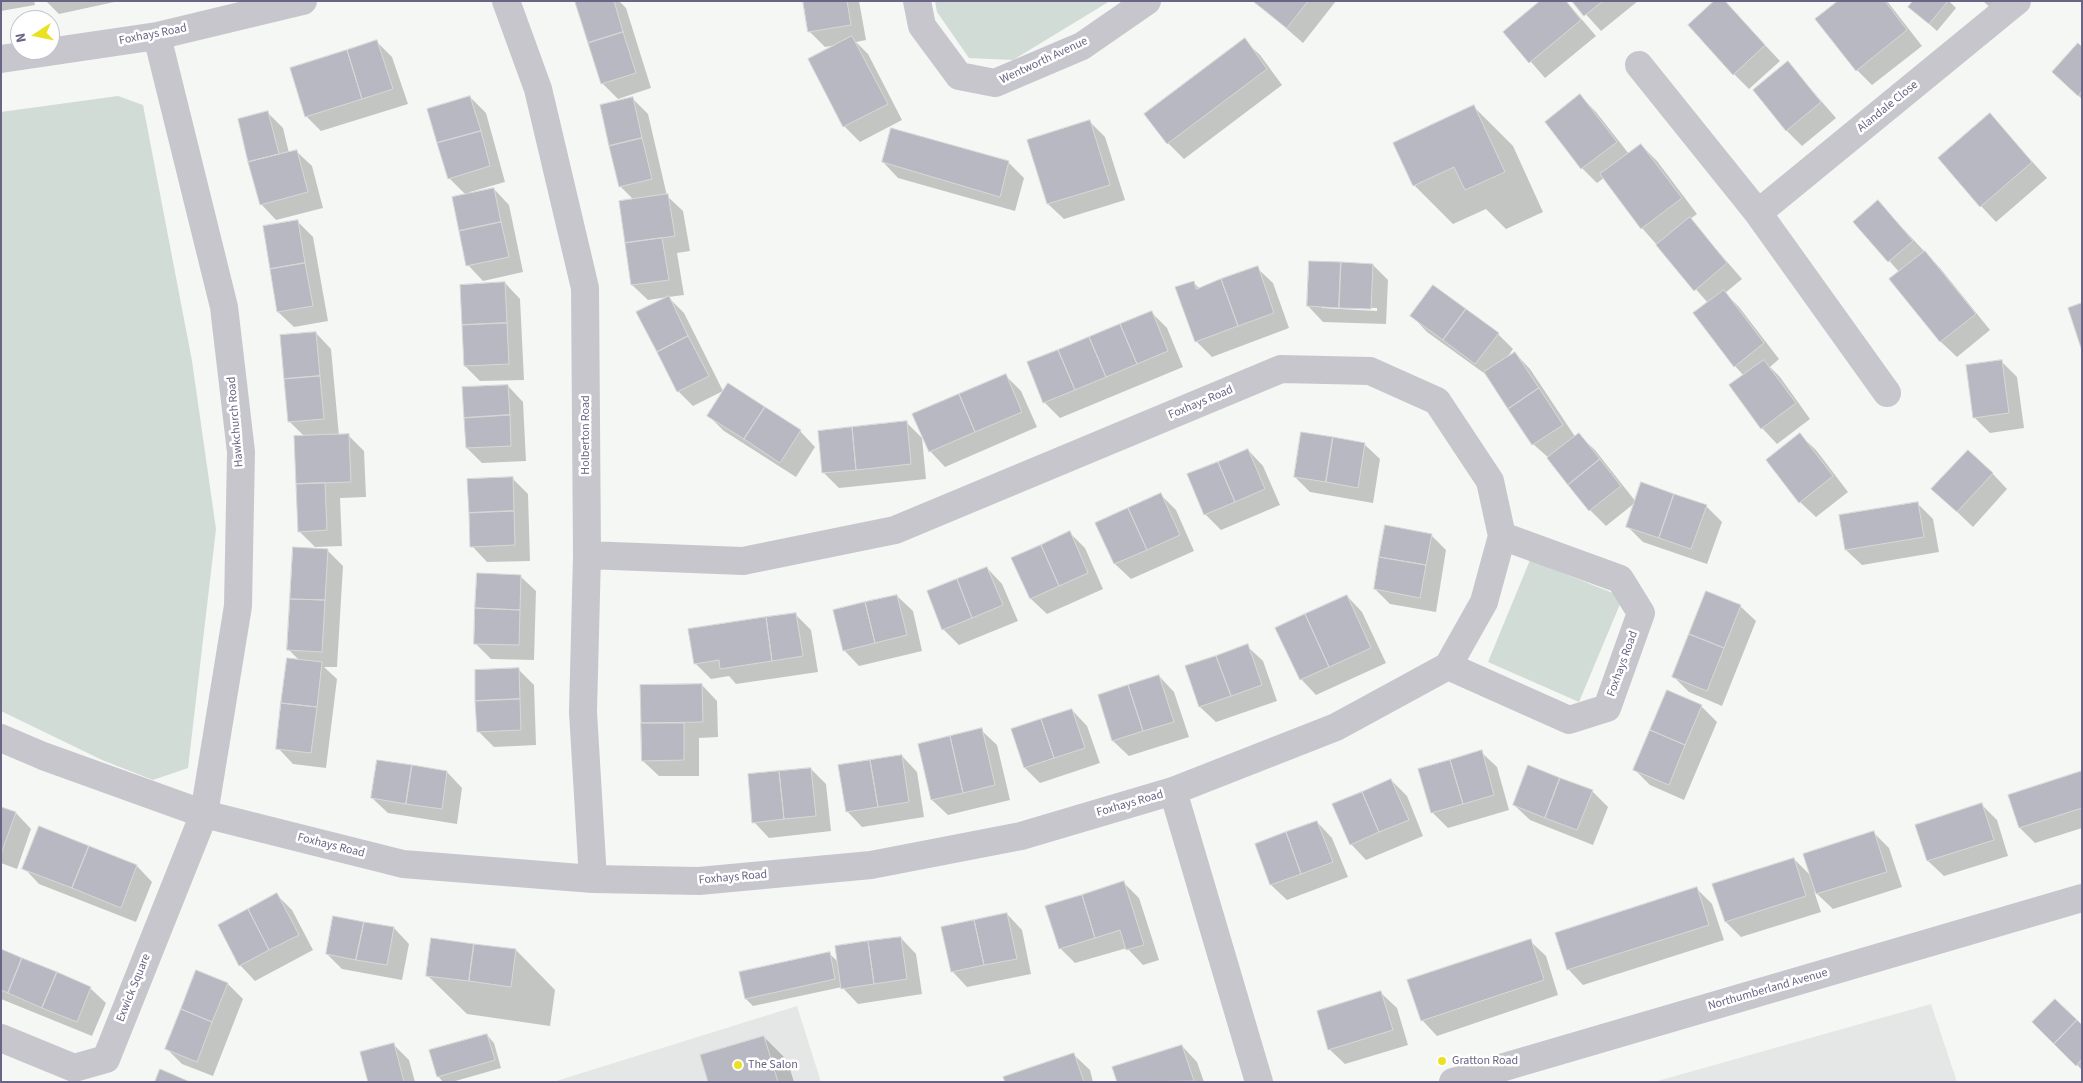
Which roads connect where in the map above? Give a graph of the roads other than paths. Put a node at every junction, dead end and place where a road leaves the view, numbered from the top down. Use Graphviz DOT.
graph roads {
  1 [pos="303,1"];
  2 [pos="506,1"];
  3 [pos="917,1"];
  4 [pos="1147,1"];
  5 [pos="2017,1"];
  6 [pos="158,36"];
  7 [pos="1,59"];
  8 [pos="1639,65"];
  9 [pos="1758,213"];
  10 [pos="1886,392"];
  11 [pos="1502,536"];
  12 [pos="587,555"];
  13 [pos="1448,666"];
  14 [pos="1,738"];
  15 [pos="1173,791"];
  16 [pos="204,814"];
  17 [pos="593,879"];
  18 [pos="2082,898"];
  19 [pos="1,1038"];
  20 [pos="1259,1082"];
  21 [pos="1454,1082"];
  1 -- 6 [label="street, Foxhays Road"];
  2 -- 12 [label="street, Holberton Road"];
  3 -- 4 [label="street, Wentworth Avenue"];
  5 -- 9 [label="street, Alandale Close"];
  6 -- 7 [label="street, Foxhays Road"];
  6 -- 16 [label="street, Hawkchurch Road"];
  8 -- 9 [label="street"];
  9 -- 10 [label="street"];
  11 -- 12 [label="street, Foxhays Road"];
  11 -- 13 [label="street, Foxhays Road"];
  11 -- 13 [label="street, Foxhays Road"];
  12 -- 17 [label="street, Holberton Road"];
  13 -- 15 [label="street, Foxhays Road"];
  14 -- 16 [label="street, Foxhays Road"];
  15 -- 17 [label="street, Foxhays Road"];
  15 -- 20 [label="street"];
  16 -- 17 [label="street, Foxhays Road"];
  16 -- 19 [label="street, Exwick Square"];
  18 -- 21 [label="street, Northumberland Avenue"];
}
